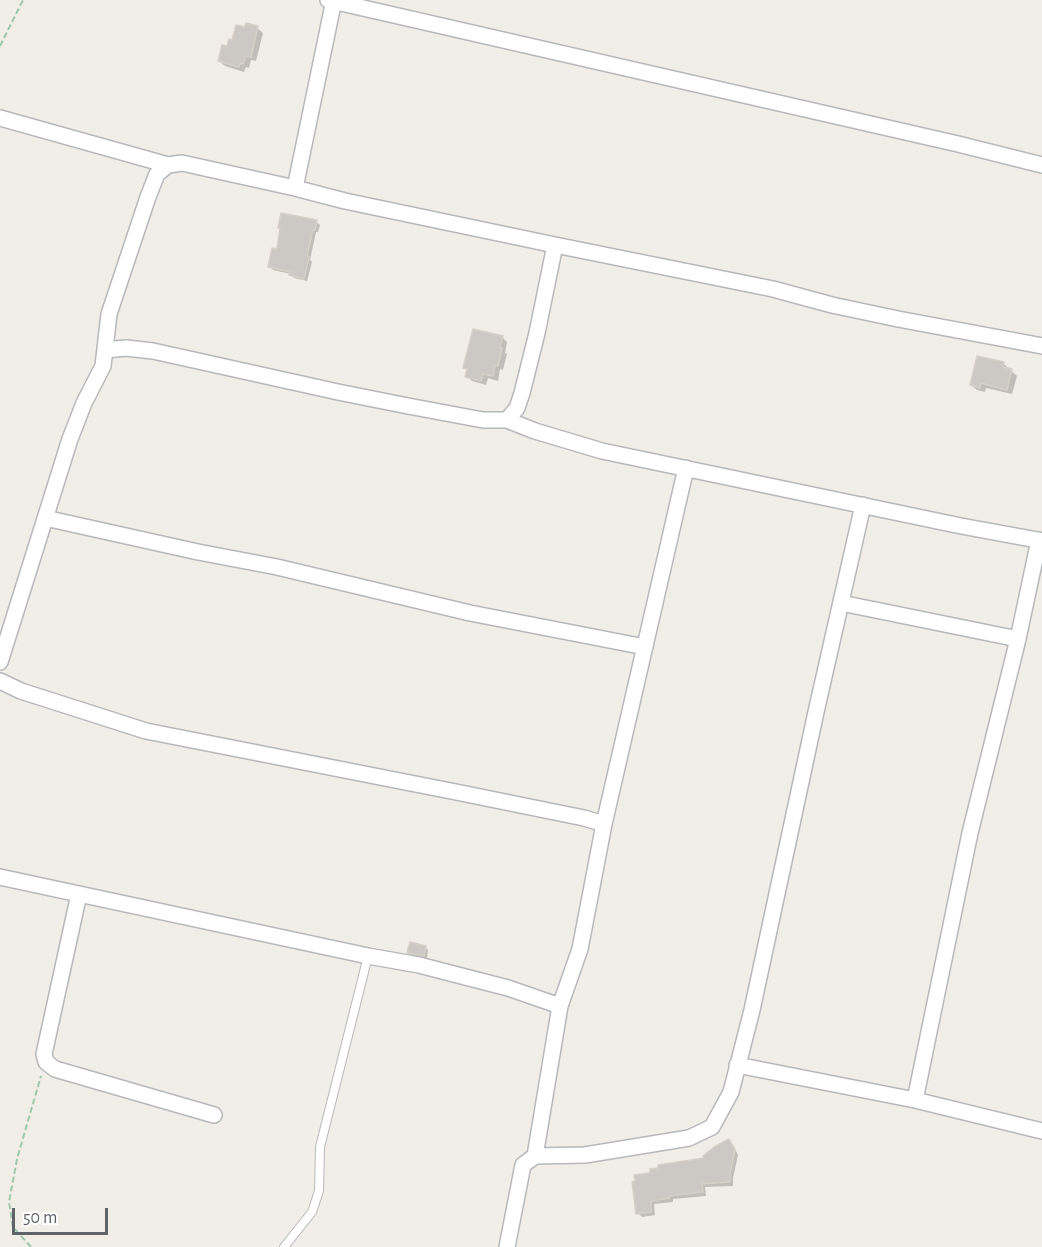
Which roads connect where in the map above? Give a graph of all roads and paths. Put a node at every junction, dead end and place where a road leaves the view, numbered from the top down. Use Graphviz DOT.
graph roads {
  1 [pos="23,0"];
  2 [pos="332,0"];
  3 [pos="0,46"];
  4 [pos="0,118"];
  5 [pos="168,165"];
  6 [pos="1042,165"];
  7 [pos="295,188"];
  8 [pos="555,245"];
  9 [pos="1042,346"];
  10 [pos="105,350"];
  11 [pos="507,420"];
  12 [pos="686,468"];
  13 [pos="863,504"];
  14 [pos="45,518"];
  15 [pos="1041,541"];
  16 [pos="841,603"];
  17 [pos="1018,639"];
  18 [pos="645,646"];
  19 [pos="0,662"];
  20 [pos="0,681"];
  21 [pos="604,825"];
  22 [pos="0,877"];
  23 [pos="79,894"];
  24 [pos="368,956"];
  25 [pos="560,1006"];
  26 [pos="46,1062"];
  27 [pos="737,1065"];
  28 [pos="915,1100"];
  29 [pos="214,1115"];
  30 [pos="1042,1131"];
  31 [pos="535,1156"];
  32 [pos="31,1247"];
  33 [pos="284,1247"];
  34 [pos="507,1247"];
  1 -- 3 [label="path"];
  2 -- 6 [label="street"];
  2 -- 7 [label="street"];
  4 -- 5 [label="street"];
  5 -- 7 [label="street"];
  5 -- 10 [label="street"];
  7 -- 8 [label="street"];
  8 -- 9 [label="street"];
  8 -- 11 [label="street"];
  10 -- 11 [label="street"];
  10 -- 14 [label="street"];
  11 -- 12 [label="street"];
  12 -- 13 [label="street"];
  12 -- 18 [label="street"];
  13 -- 15 [label="street"];
  13 -- 16 [label="street"];
  14 -- 18 [label="street"];
  14 -- 19 [label="street"];
  15 -- 17 [label="street"];
  16 -- 17 [label="street"];
  16 -- 27 [label="street"];
  17 -- 28 [label="street"];
  18 -- 21 [label="street"];
  20 -- 21 [label="street"];
  21 -- 25 [label="street"];
  22 -- 23 [label="street"];
  23 -- 24 [label="street"];
  23 -- 26 [label="street"];
  24 -- 25 [label="street"];
  24 -- 33 [label="lane"];
  25 -- 31 [label="street"];
  26 -- 29 [label="street"];
  26 -- 32 [label="path"];
  27 -- 28 [label="street"];
  27 -- 31 [label="street"];
  28 -- 30 [label="street"];
  31 -- 34 [label="street"];
}
